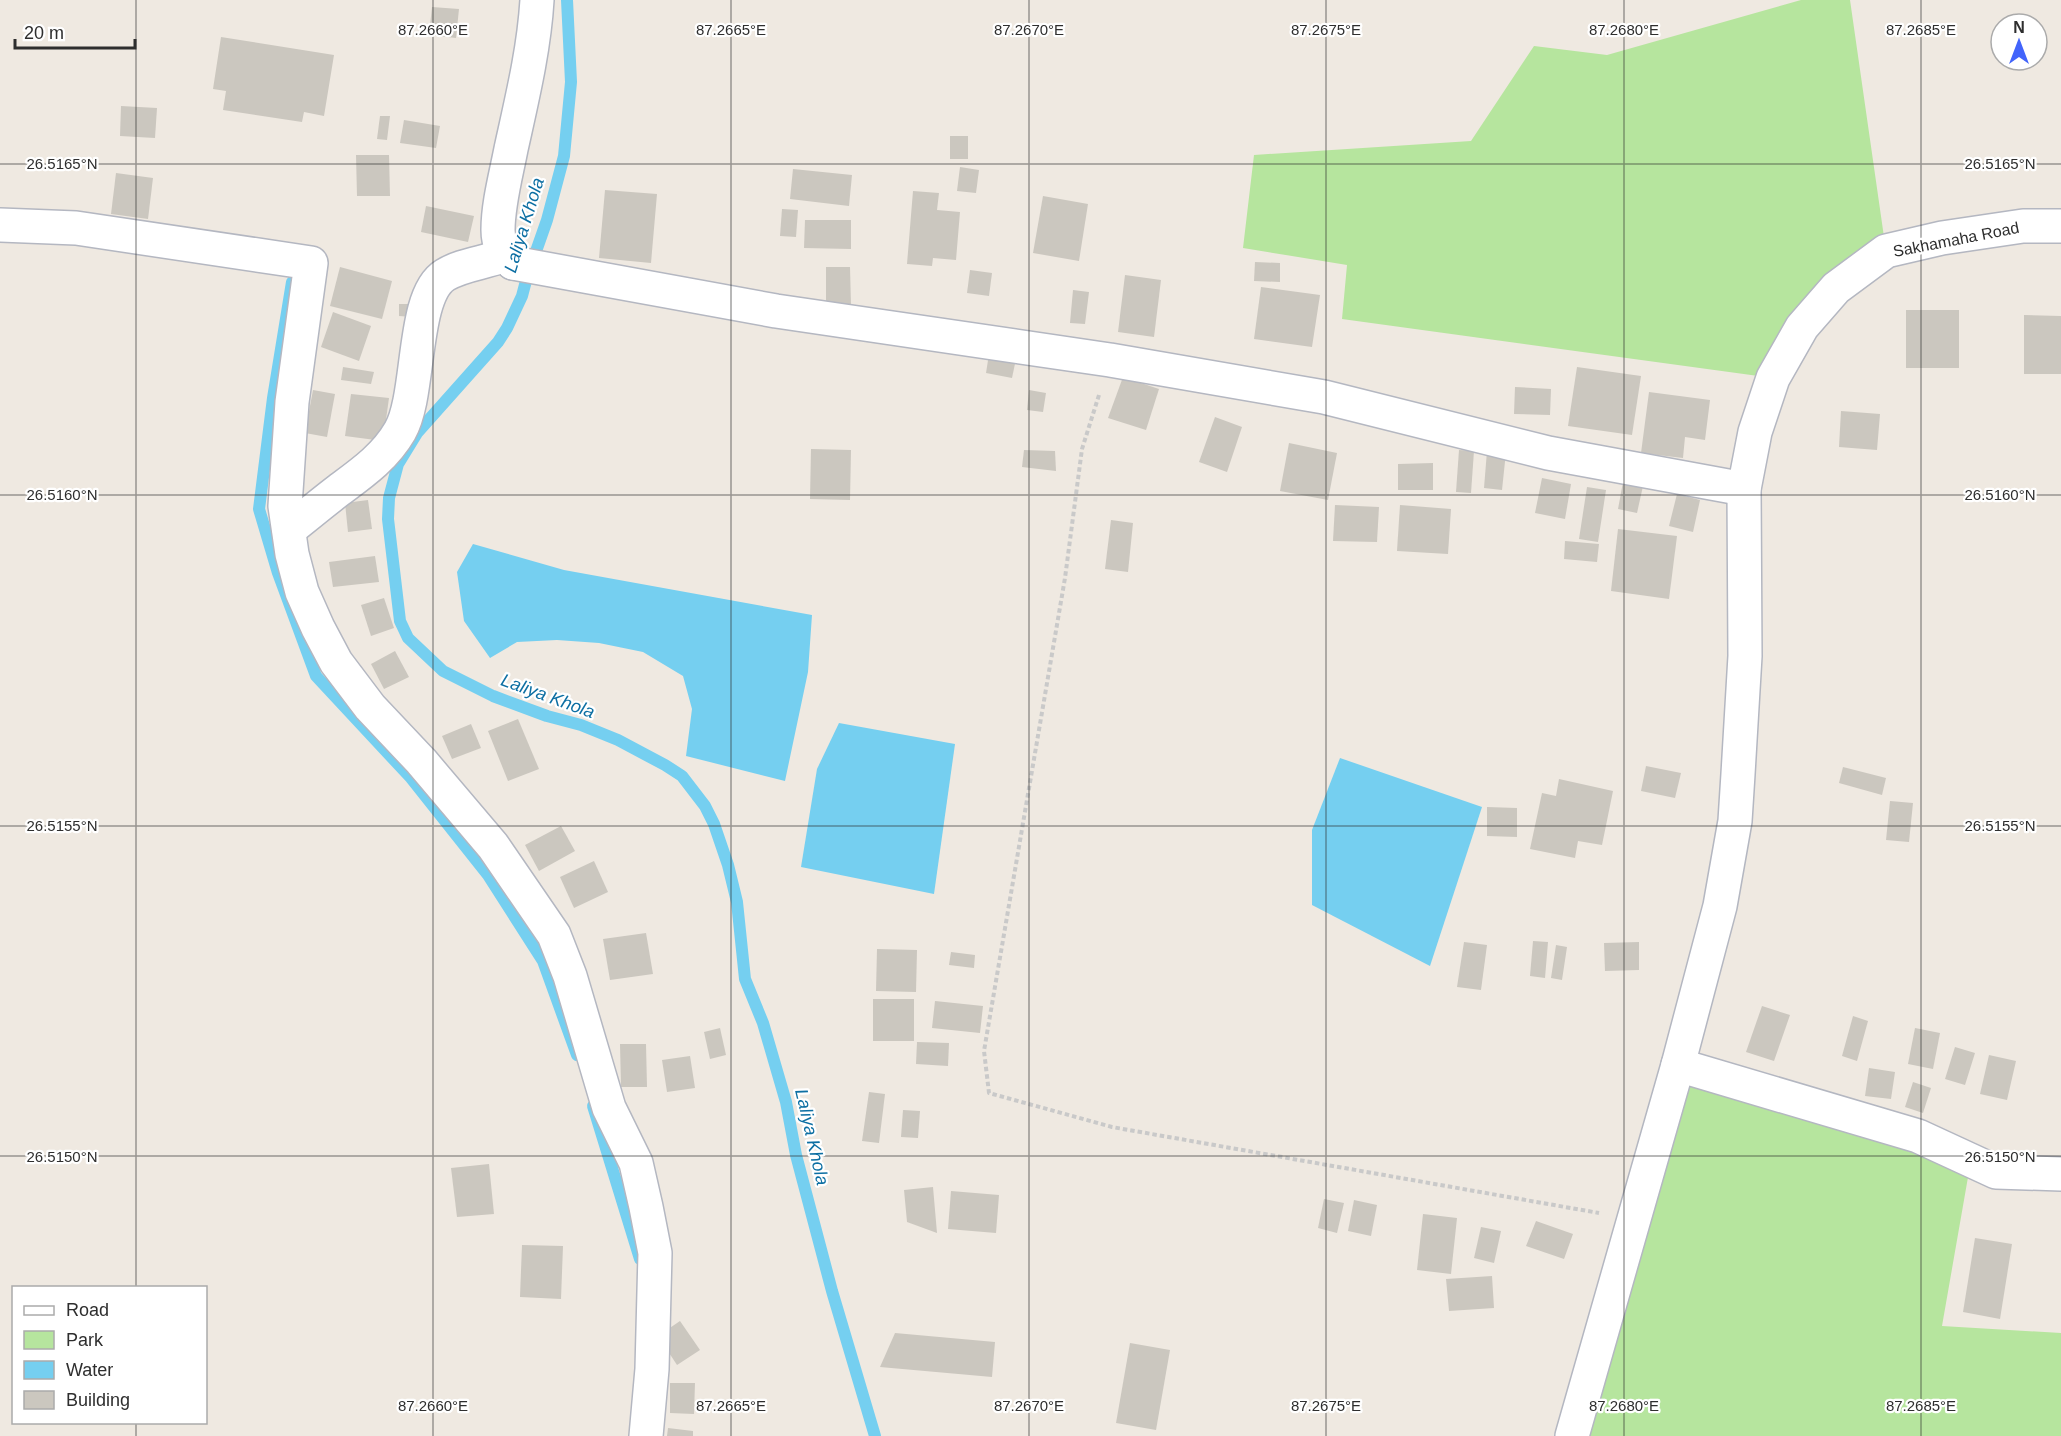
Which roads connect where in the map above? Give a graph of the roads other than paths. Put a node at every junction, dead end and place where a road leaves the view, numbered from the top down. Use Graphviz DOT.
graph roads {
  1 [pos="537,0"];
  2 [pos="0,225"];
  3 [pos="2061,226"];
  4 [pos="519,262"];
  5 [pos="1744,489"];
  6 [pos="289,530"];
  7 [pos="1678,1065"];
  8 [pos="2061,1174"];
  9 [pos="646,1436"];
  10 [pos="1572,1436"];
  1 -- 4 [label="street"];
  2 -- 6 [label="street"];
  3 -- 5 [label="street, Sakhamaha Road"];
  4 -- 5 [label="street"];
  4 -- 6 [label="street"];
  5 -- 7 [label="street, Sakhamaha Road"];
  6 -- 9 [label="street"];
  7 -- 8 [label="street"];
  7 -- 10 [label="street, Sakhamaha Road"];
}
